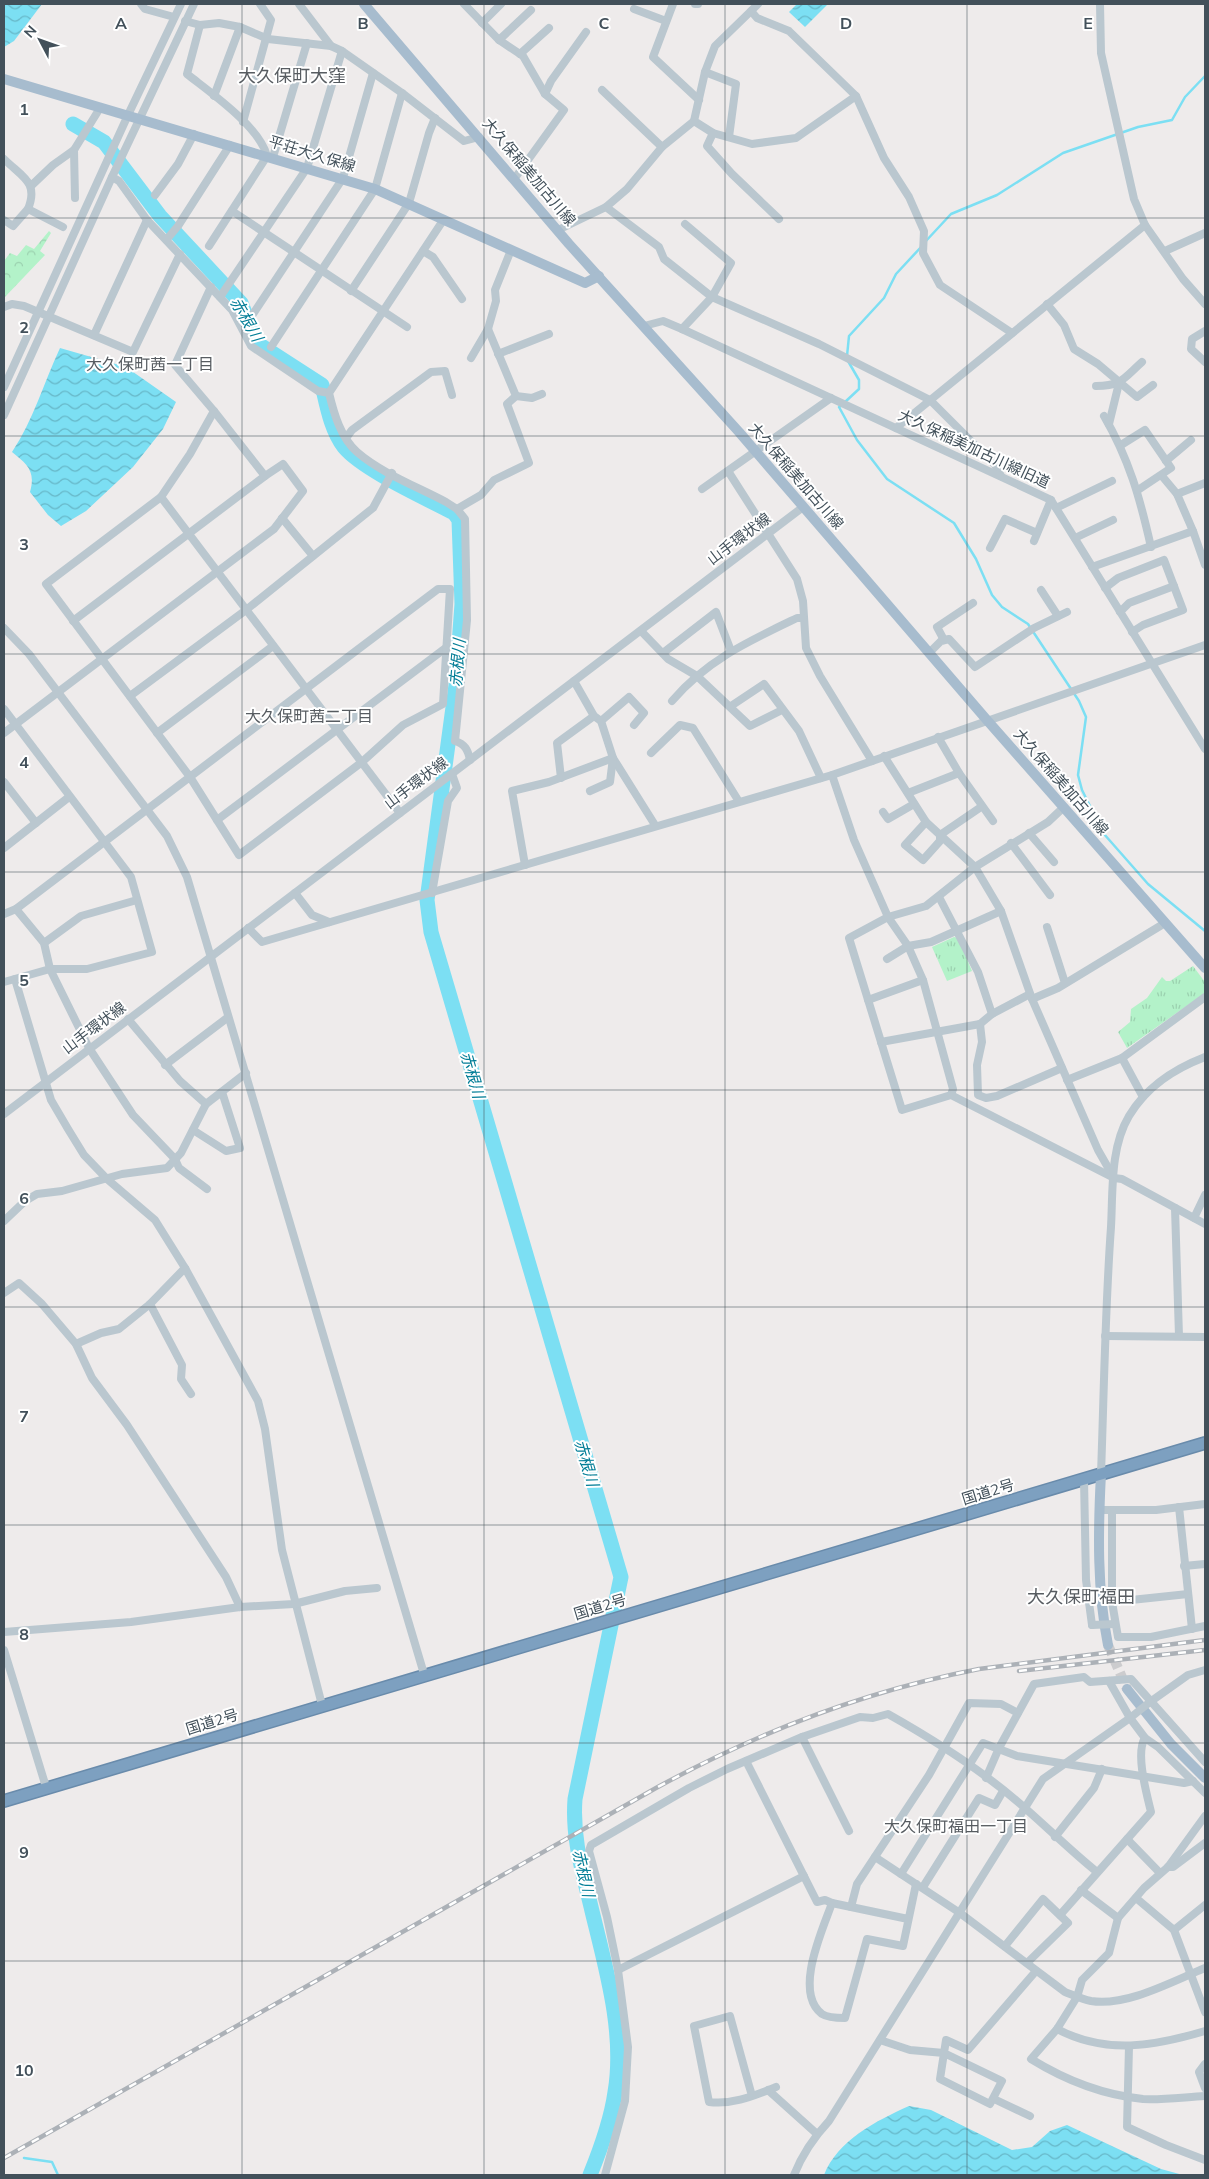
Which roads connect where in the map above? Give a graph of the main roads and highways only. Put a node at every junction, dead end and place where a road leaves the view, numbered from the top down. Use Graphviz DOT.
graph roads {
  1 [pos="364,4"];
  2 [pos="4,79"];
  3 [pos="599,276"];
  4 [pos="1205,968"];
  5 [pos="1205,1443"];
  6 [pos="1101,1474"];
  7 [pos="1108,1645"];
  8 [pos="1126,1689"];
  9 [pos="1205,1778"];
  10 [pos="4,1800"];
  1 -- 3 [label="main road, 大久保稲美加古川線"];
  2 -- 3 [label="main road, 平荘大久保線"];
  3 -- 4 [label="main road, 大久保稲美加古川線"];
  5 -- 6 [label="highway, 国道2号"];
  6 -- 7 [label="main road"];
  6 -- 10 [label="highway, 国道2号"];
  8 -- 9 [label="main road"];
}
